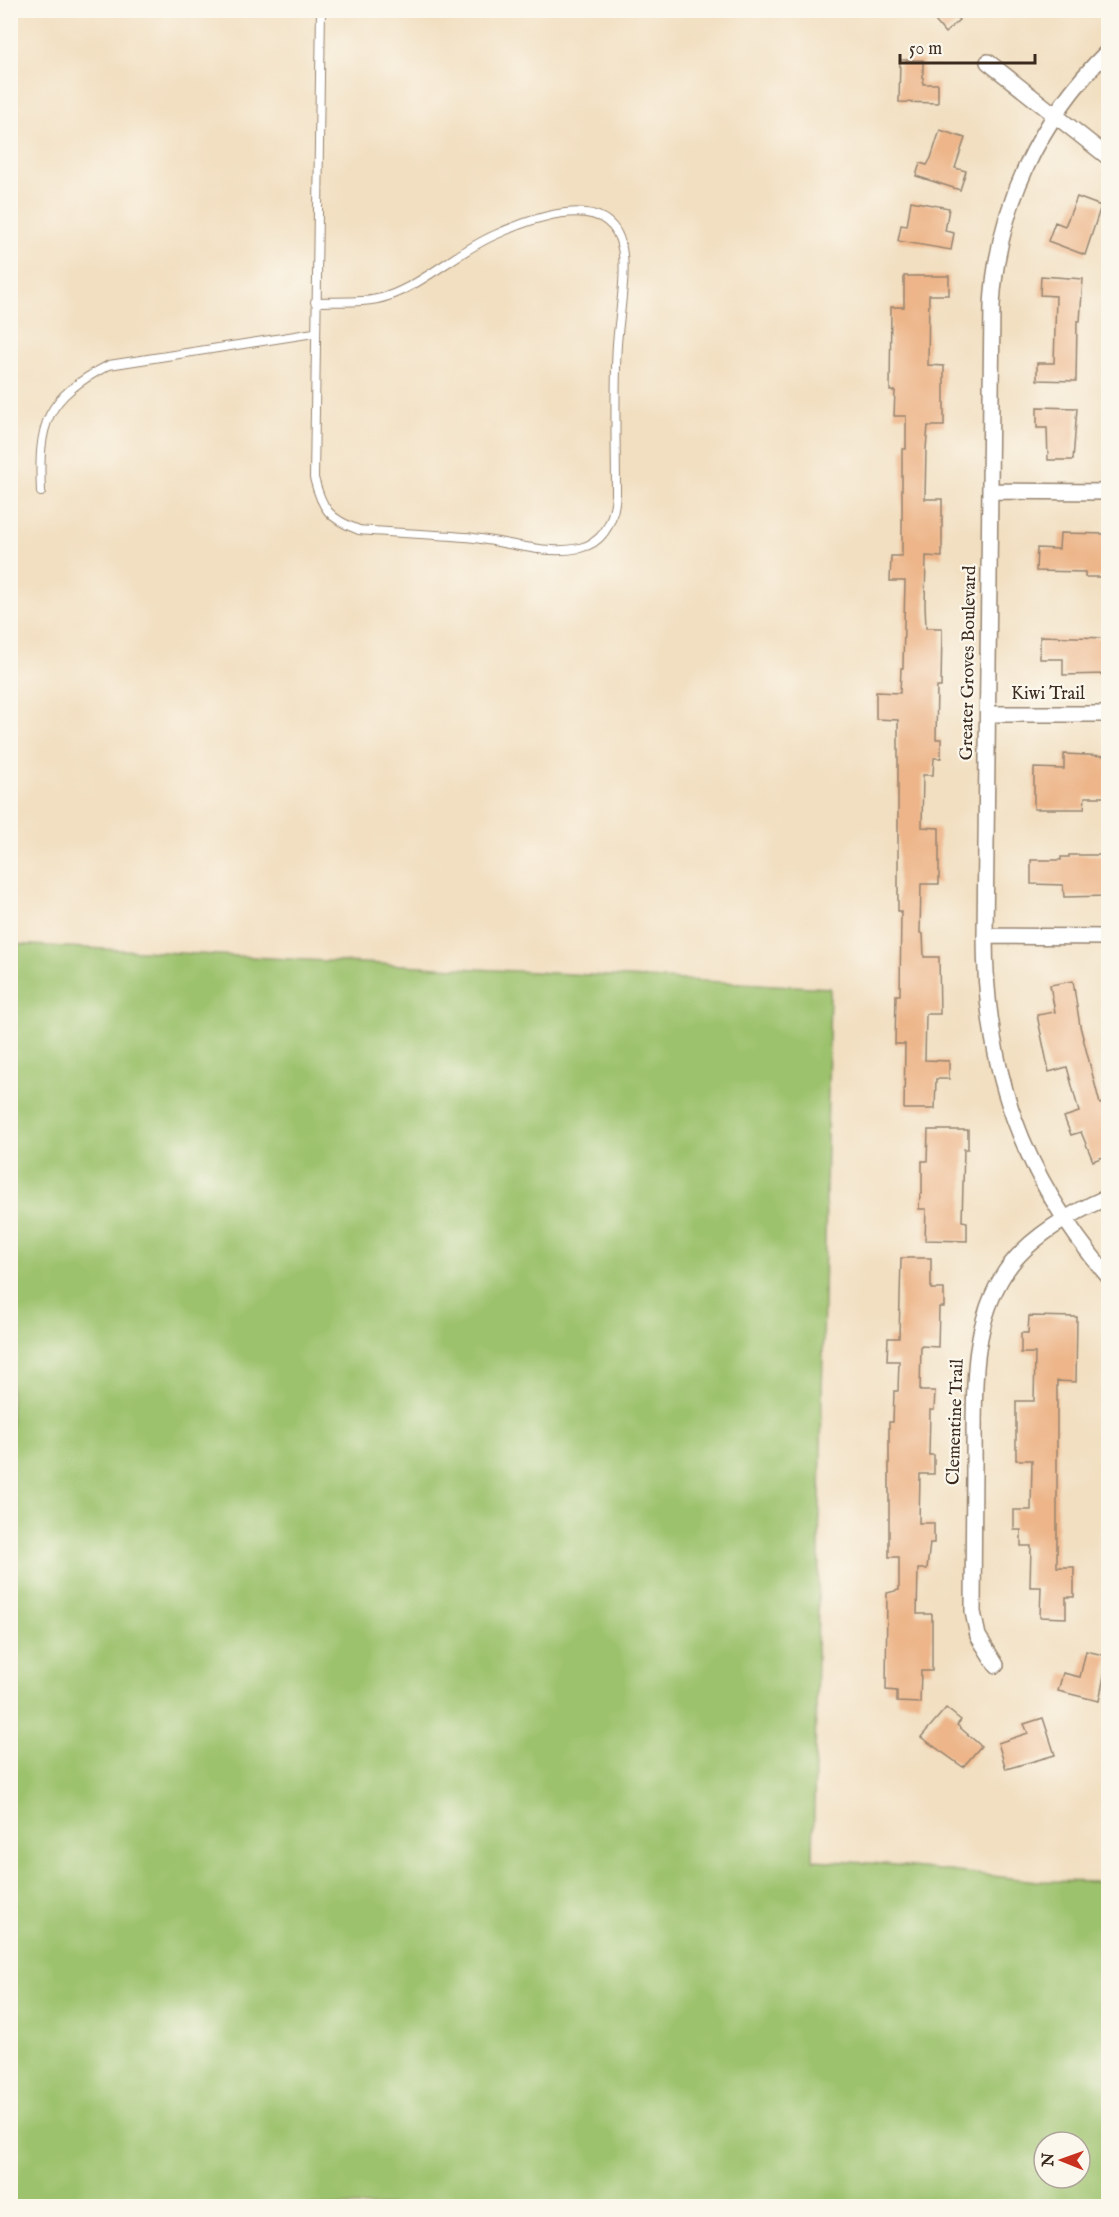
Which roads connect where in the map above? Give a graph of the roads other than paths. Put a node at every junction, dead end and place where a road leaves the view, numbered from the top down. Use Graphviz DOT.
graph roads {
  1 [pos="321,10"];
  2 [pos="1108,51"];
  3 [pos="988,62"];
  4 [pos="1054,116"];
  5 [pos="1108,157"];
  6 [pos="315,302"];
  7 [pos="314,333"];
  8 [pos="990,491"];
  9 [pos="42,492"];
  10 [pos="1108,492"];
  11 [pos="988,714"];
  12 [pos="1108,714"];
  13 [pos="985,936"];
  14 [pos="1108,937"];
  15 [pos="1108,1197"];
  16 [pos="1063,1219"];
  17 [pos="1108,1276"];
  18 [pos="996,1665"];
  1 -- 6 [label="lane"];
  2 -- 4 [label="street, Greater Groves Boulevard"];
  3 -- 4 [label="street"];
  4 -- 5 [label="street"];
  4 -- 8 [label="street, Greater Groves Boulevard"];
  6 -- 7 [label="lane"];
  6 -- 7 [label="lane"];
  7 -- 9 [label="lane"];
  8 -- 10 [label="street"];
  8 -- 11 [label="street, Greater Groves Boulevard"];
  11 -- 12 [label="street, Kiwi Trail"];
  11 -- 13 [label="street, Greater Groves Boulevard"];
  13 -- 14 [label="street"];
  13 -- 16 [label="street, Greater Groves Boulevard"];
  15 -- 16 [label="street, Clementine Trail"];
  16 -- 17 [label="street, Greater Groves Boulevard"];
  16 -- 18 [label="street, Clementine Trail"];
}
